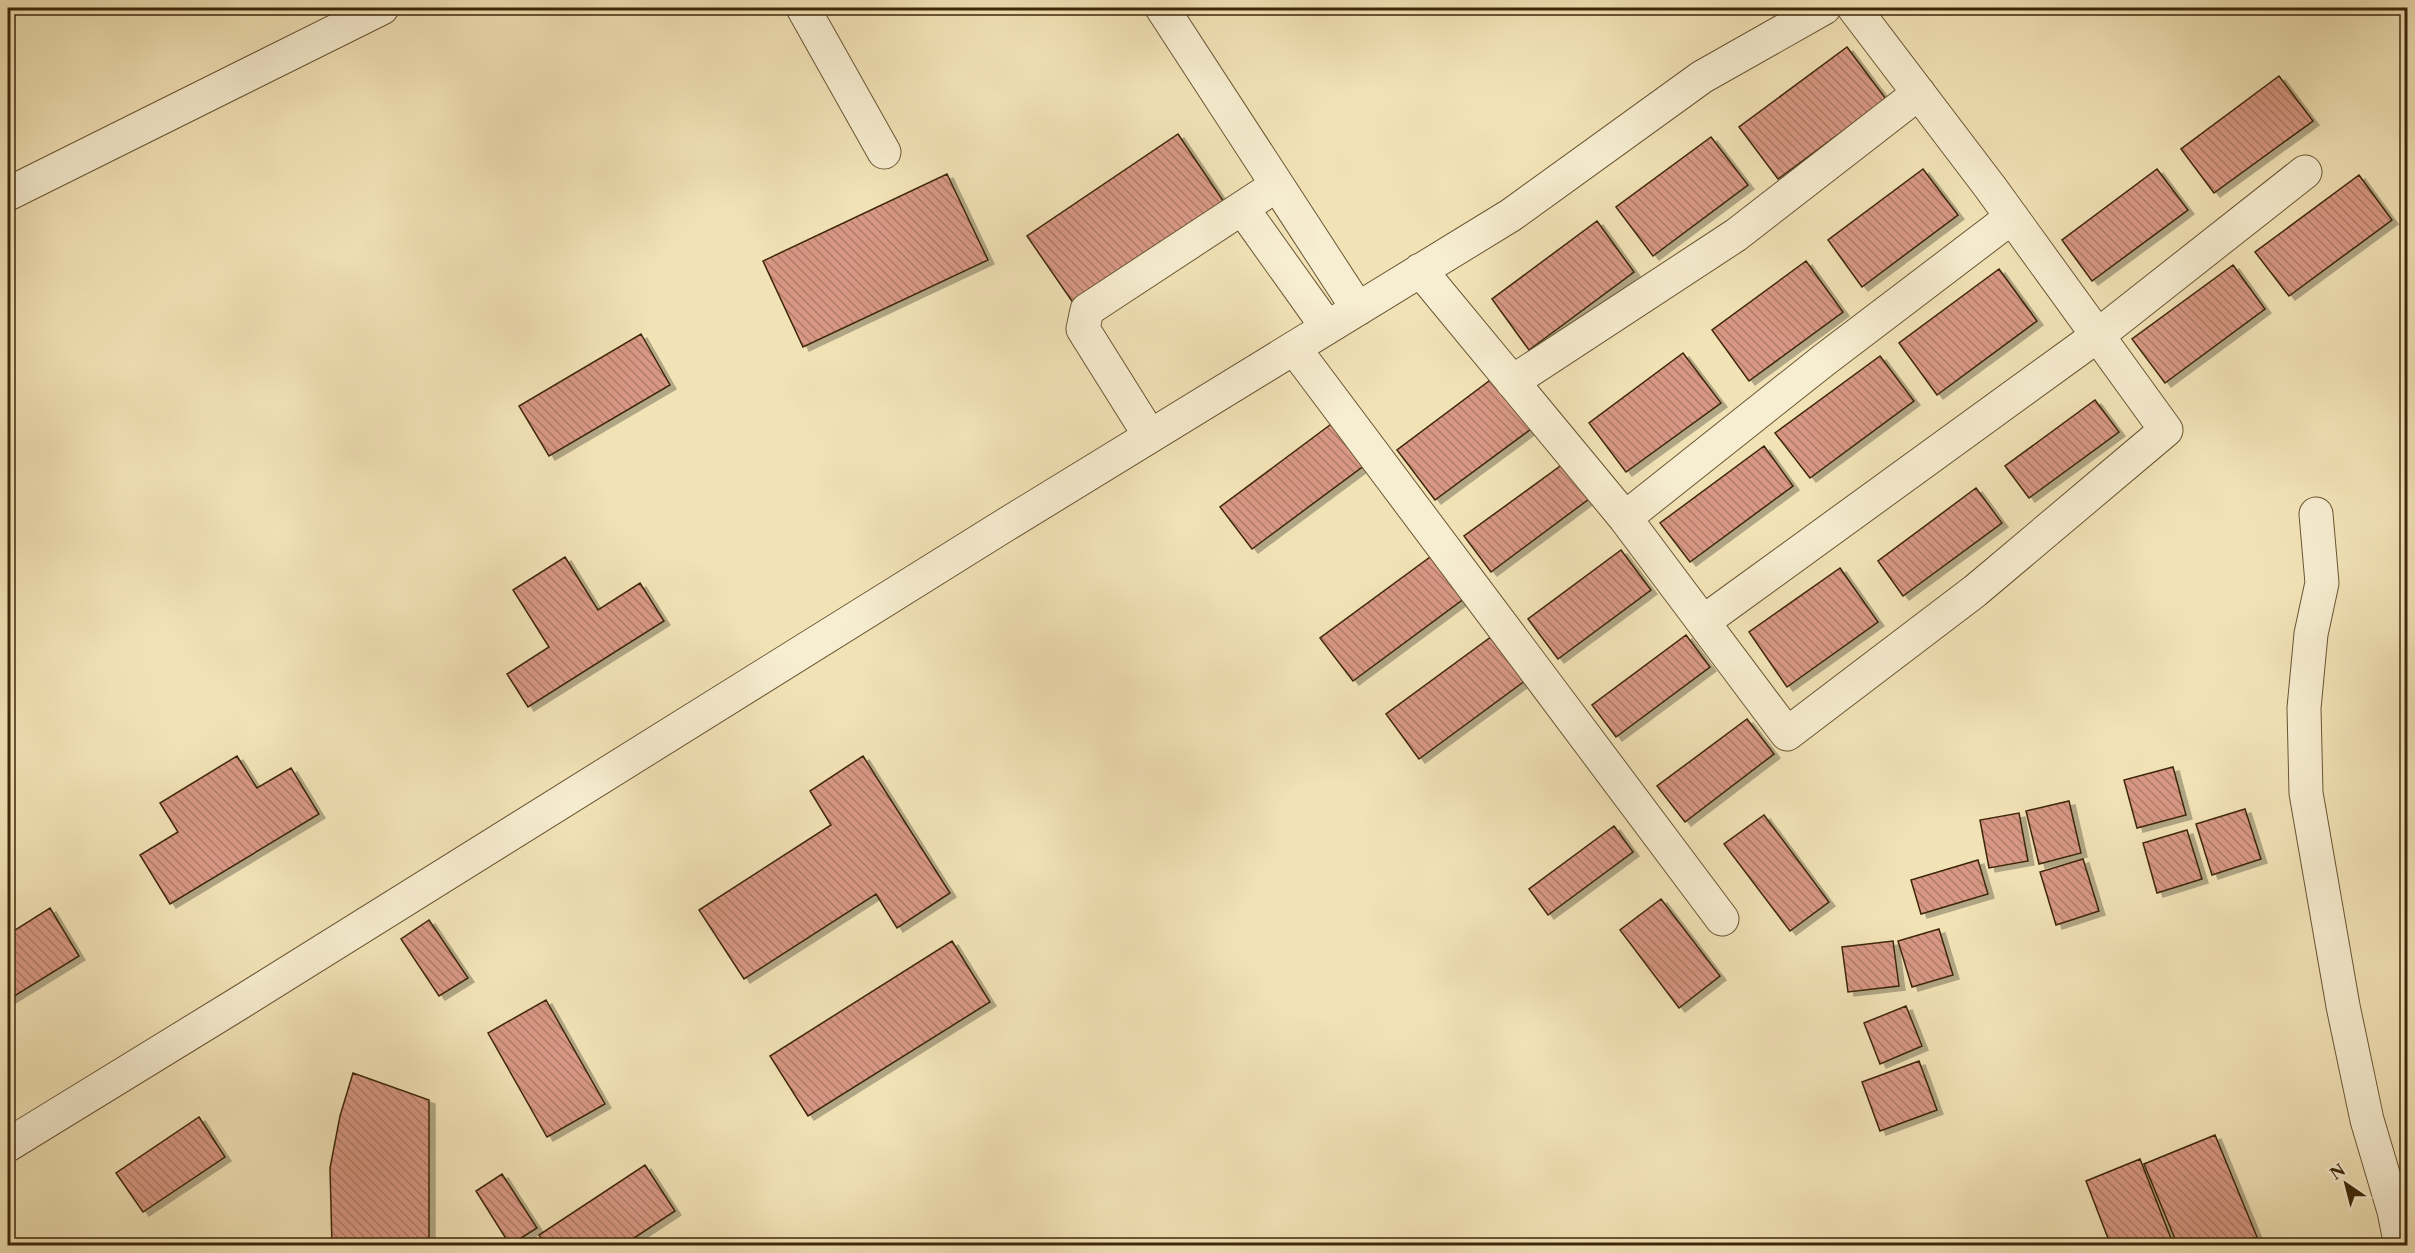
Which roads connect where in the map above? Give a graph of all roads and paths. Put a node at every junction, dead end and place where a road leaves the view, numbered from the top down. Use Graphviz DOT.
graph roads {
  1 [pos="382,8"];
  2 [pos="803,8"];
  3 [pos="1162,8"];
  4 [pos="1824,8"];
  5 [pos="1854,8"];
  6 [pos="1919,93"];
  7 [pos="884,152"];
  8 [pos="2305,172"];
  9 [pos="1277,185"];
  10 [pos="8,194"];
  11 [pos="1242,208"];
  12 [pos="2012,217"];
  13 [pos="1420,270"];
  14 [pos="1358,309"];
  15 [pos="1327,327"];
  16 [pos="2097,336"];
  17 [pos="1294,348"];
  18 [pos="1512,382"];
  19 [pos="1150,436"];
  20 [pos="2316,514"];
  21 [pos="1625,518"];
  22 [pos="1703,622"];
  23 [pos="1722,919"];
  24 [pos="8,1145"];
  25 [pos="2401,1245"];
  1 -- 10 [label="street"];
  2 -- 7 [label="street"];
  3 -- 9 [label="street"];
  4 -- 13 [label="street"];
  5 -- 6 [label="street"];
  6 -- 12 [label="street"];
  6 -- 18 [label="street"];
  8 -- 16 [label="street"];
  9 -- 11 [label="street"];
  9 -- 14 [label="street"];
  11 -- 15 [label="street"];
  11 -- 19 [label="street"];
  12 -- 16 [label="street"];
  12 -- 21 [label="street"];
  13 -- 14 [label="street"];
  13 -- 18 [label="street"];
  14 -- 15 [label="street"];
  15 -- 17 [label="street"];
  16 -- 22 [label="street"];
  16 -- 22 [label="street"];
  17 -- 19 [label="street"];
  17 -- 23 [label="street"];
  18 -- 21 [label="street"];
  19 -- 24 [label="street"];
  20 -- 25 [label="street"];
  21 -- 22 [label="street"];
}
